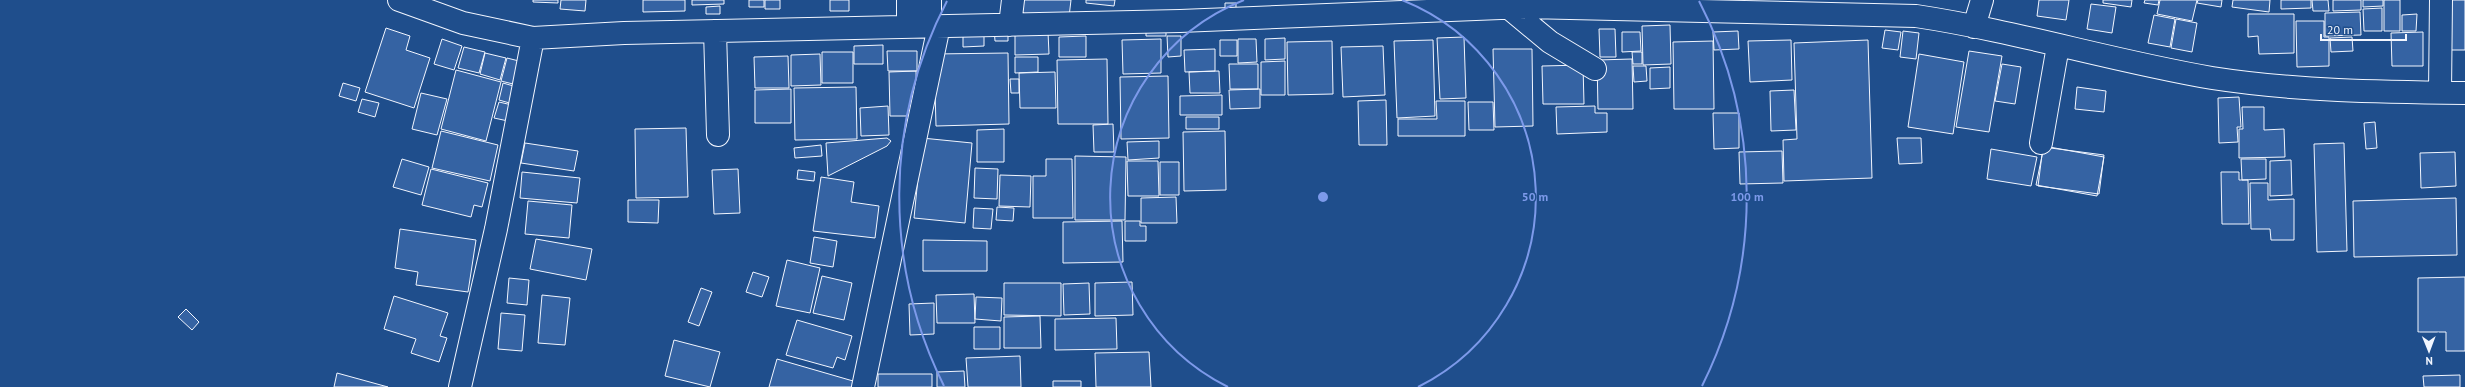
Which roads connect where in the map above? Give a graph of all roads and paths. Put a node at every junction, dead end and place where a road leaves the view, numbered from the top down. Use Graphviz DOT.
graph roads {
  1 [pos="399,0"];
  2 [pos="908,0"];
  3 [pos="930,0"];
  4 [pos="1013,0"];
  5 [pos="1982,0"];
  6 [pos="2441,0"];
  7 [pos="1509,8"];
  8 [pos="1010,25"];
  9 [pos="935,26"];
  10 [pos="908,27"];
  11 [pos="1974,27"];
  12 [pos="715,31"];
  13 [pos="533,38"];
  14 [pos="2058,46"];
  15 [pos="1595,69"];
  16 [pos="2440,92"];
  17 [pos="2465,93"];
  18 [pos="718,135"];
  19 [pos="2041,142"];
  20 [pos="460,387"];
  21 [pos="863,387"];
  1 -- 13 [label="street"];
  2 -- 10 [label="street"];
  3 -- 9 [label="street"];
  4 -- 8 [label="street"];
  5 -- 11 [label="street"];
  6 -- 16 [label="street"];
  7 -- 8 [label="street"];
  7 -- 11 [label="street"];
  7 -- 15 [label="street"];
  8 -- 9 [label="street"];
  9 -- 10 [label="street"];
  9 -- 21 [label="street"];
  10 -- 12 [label="street"];
  11 -- 14 [label="street"];
  12 -- 13 [label="street"];
  12 -- 18 [label="street"];
  13 -- 20 [label="street"];
  14 -- 16 [label="street"];
  14 -- 19 [label="street"];
  16 -- 17 [label="street"];
}
